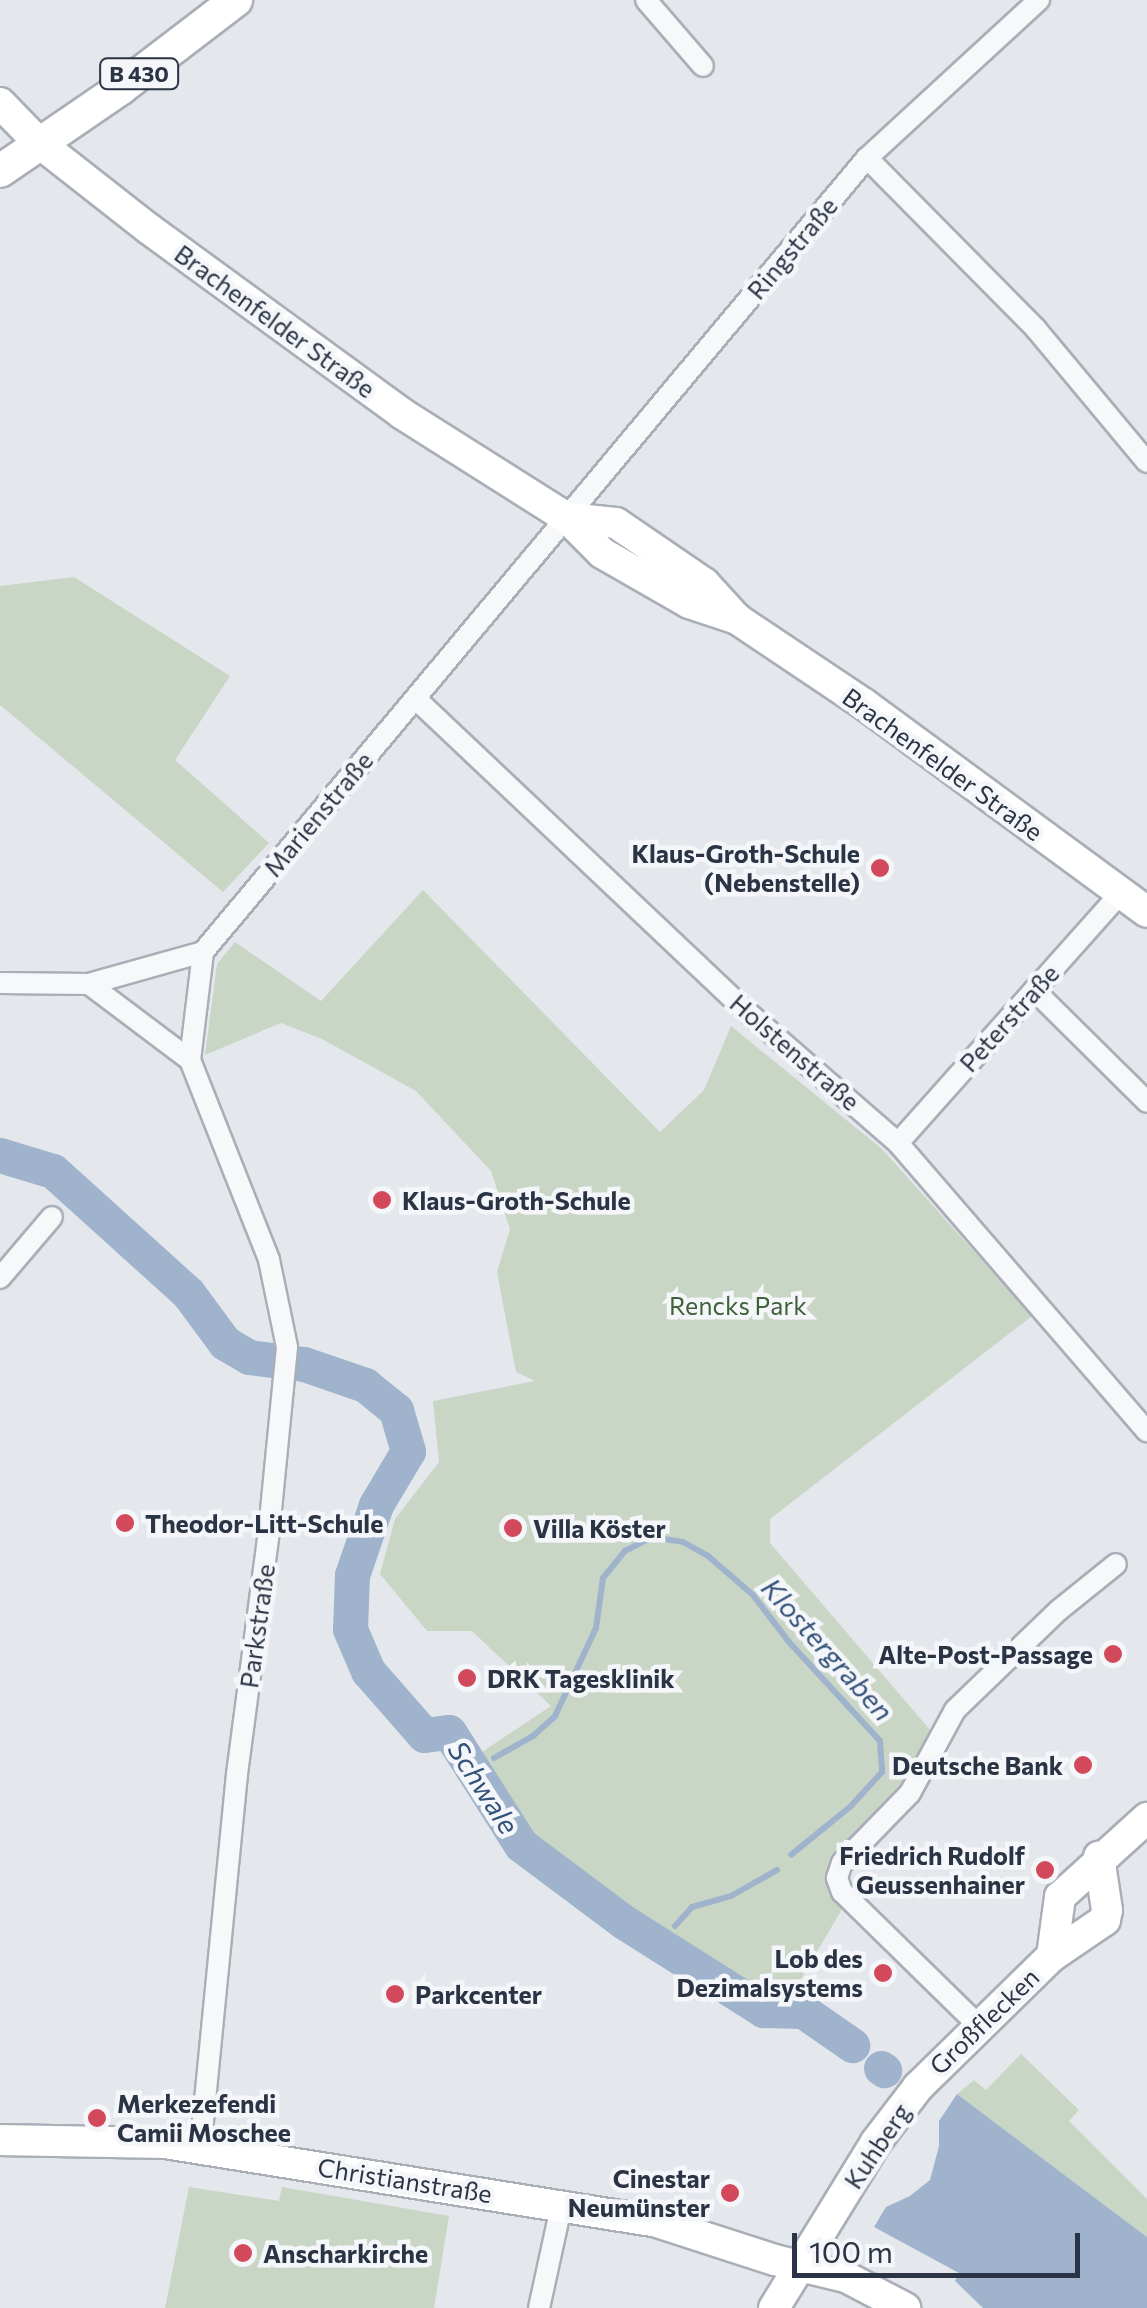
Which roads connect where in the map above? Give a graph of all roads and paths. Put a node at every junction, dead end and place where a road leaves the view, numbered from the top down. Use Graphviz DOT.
graph roads {
  1 [pos="236,0"];
  2 [pos="646,0"];
  3 [pos="1038,0"];
  4 [pos="702,66"];
  5 [pos="0,103"];
  6 [pos="38,142"];
  7 [pos="867,158"];
  8 [pos="0,171"];
  9 [pos="1147,462"];
  10 [pos="567,518"];
  11 [pos="416,699"];
  12 [pos="1120,894"];
  13 [pos="1147,912"];
  14 [pos="203,952"];
  15 [pos="0,983"];
  16 [pos="90,984"];
  17 [pos="1034,990"];
  18 [pos="190,1060"];
  19 [pos="1147,1102"];
  20 [pos="898,1143"];
  21 [pos="52,1217"];
  22 [pos="0,1278"];
  23 [pos="1147,1431"];
  24 [pos="1116,1564"];
  25 [pos="1147,1818"];
  26 [pos="1087,1888"];
  27 [pos="1069,1925"];
  28 [pos="978,2024"];
  29 [pos="918,2087"];
  30 [pos="0,2140"];
  31 [pos="200,2148"];
  32 [pos="561,2207"];
  33 [pos="803,2266"];
  34 [pos="538,2308"];
  35 [pos="774,2308"];
  36 [pos="905,2308"];
  1 -- 6 [label="main road, B 430"];
  2 -- 4 [label="street"];
  3 -- 7 [label="street, Ringstraße"];
  5 -- 6 [label="street, Brachenfelder Straße"];
  6 -- 8 [label="main road, B 430"];
  6 -- 10 [label="street, Brachenfelder Straße"];
  7 -- 9 [label="street"];
  7 -- 10 [label="street, Ringstraße"];
  10 -- 11 [label="street, Marienstraße"];
  10 -- 12 [label="street, Brachenfelder Straße"];
  11 -- 14 [label="street, Marienstraße"];
  11 -- 20 [label="street, Holstenstraße"];
  12 -- 13 [label="street, Brachenfelder Straße"];
  12 -- 17 [label="street, Peterstraße"];
  14 -- 16 [label="street"];
  14 -- 18 [label="street"];
  15 -- 16 [label="street"];
  16 -- 18 [label="street"];
  17 -- 19 [label="street"];
  17 -- 20 [label="street, Peterstraße"];
  18 -- 31 [label="street, Parkstraße"];
  20 -- 23 [label="street, Holstenstraße"];
  21 -- 22 [label="street"];
  24 -- 28 [label="street"];
  25 -- 26 [label="street, Großflecken"];
  26 -- 27 [label="street, Großflecken"];
  26 -- 27 [label="street, Großflecken"];
  27 -- 28 [label="street, Großflecken"];
  28 -- 29 [label="street, Großflecken"];
  29 -- 33 [label="street, Kuhberg"];
  30 -- 31 [label="street, Christianstraße"];
  31 -- 32 [label="street, Christianstraße"];
  32 -- 33 [label="street, Christianstraße"];
  32 -- 34 [label="street"];
  33 -- 35 [label="street, Kuhberg"];
  33 -- 36 [label="street, Christianstraße"];
}
